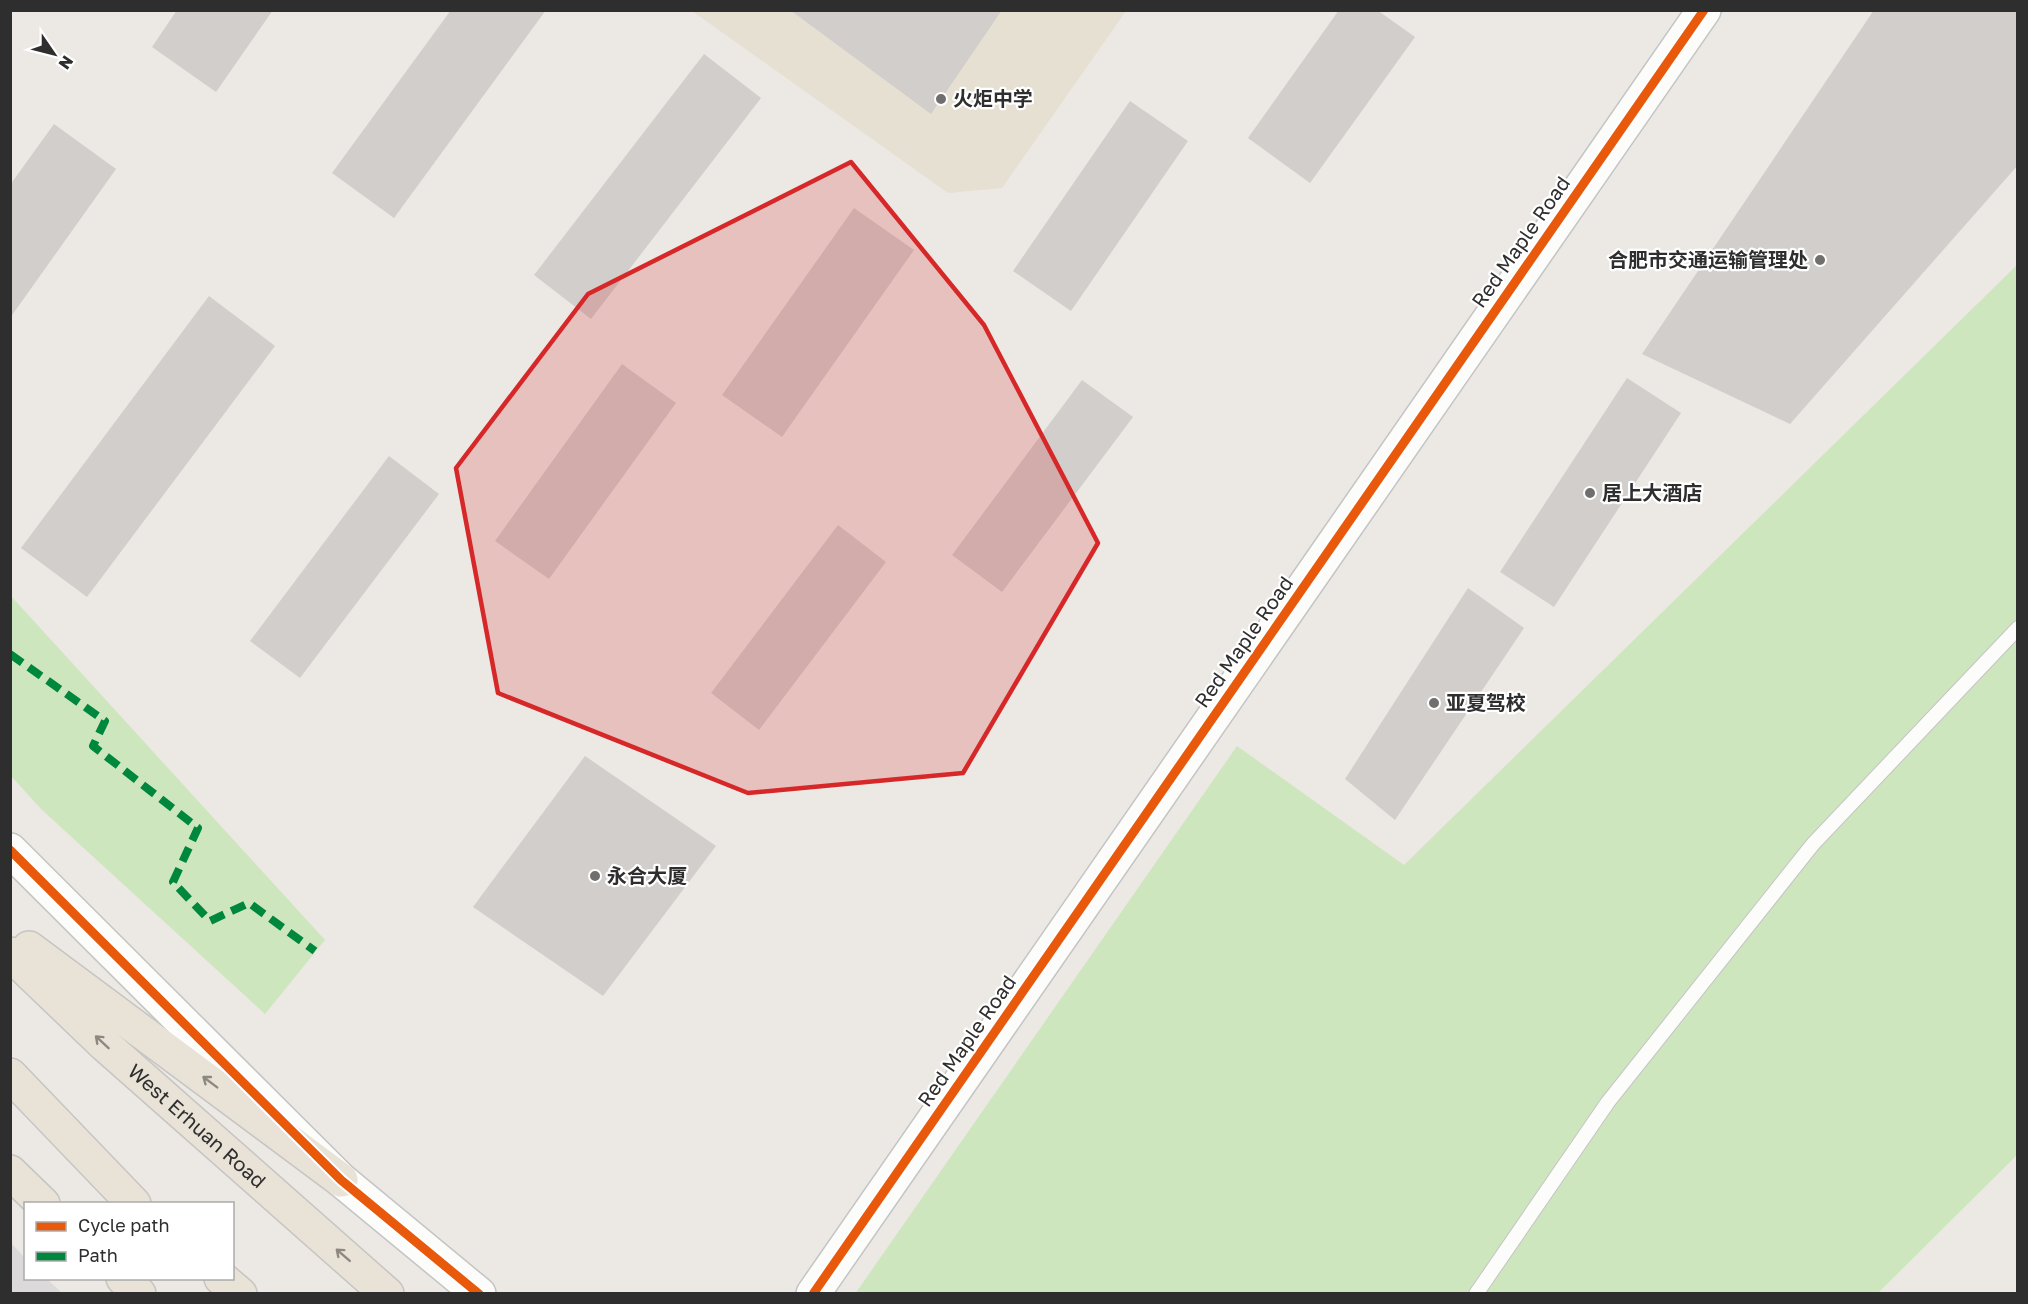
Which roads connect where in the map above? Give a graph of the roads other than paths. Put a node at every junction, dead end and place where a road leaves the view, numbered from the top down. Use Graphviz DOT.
graph roads {
  1 [pos="1704,10"];
  2 [pos="2018,628"];
  3 [pos="10,850"];
  4 [pos="10,934"];
  5 [pos="10,954"];
  6 [pos="10,1075"];
  7 [pos="10,1107"];
  8 [pos="341,1180"];
  9 [pos="132,1202"];
  10 [pos="132,1202"];
  11 [pos="125,1280"];
  12 [pos="224,1280"];
  13 [pos="139,1293"];
  14 [pos="240,1293"];
  15 [pos="387,1293"];
  16 [pos="479,1293"];
  17 [pos="813,1293"];
  18 [pos="1476,1293"];
  1 -- 17 [label="street, Red Maple Road"];
  2 -- 18 [label="lane"];
  3 -- 8 [label="street"];
  8 -- 4 [label="highway, one-way"];
  15 -- 5 [label="highway, West Erhuan Road, one-way"];
  6 -- 9 [label="highway"];
  7 -- 10 [label="highway"];
  8 -- 16 [label="street"];
  11 -- 13 [label="highway"];
  12 -- 14 [label="highway"];
}
